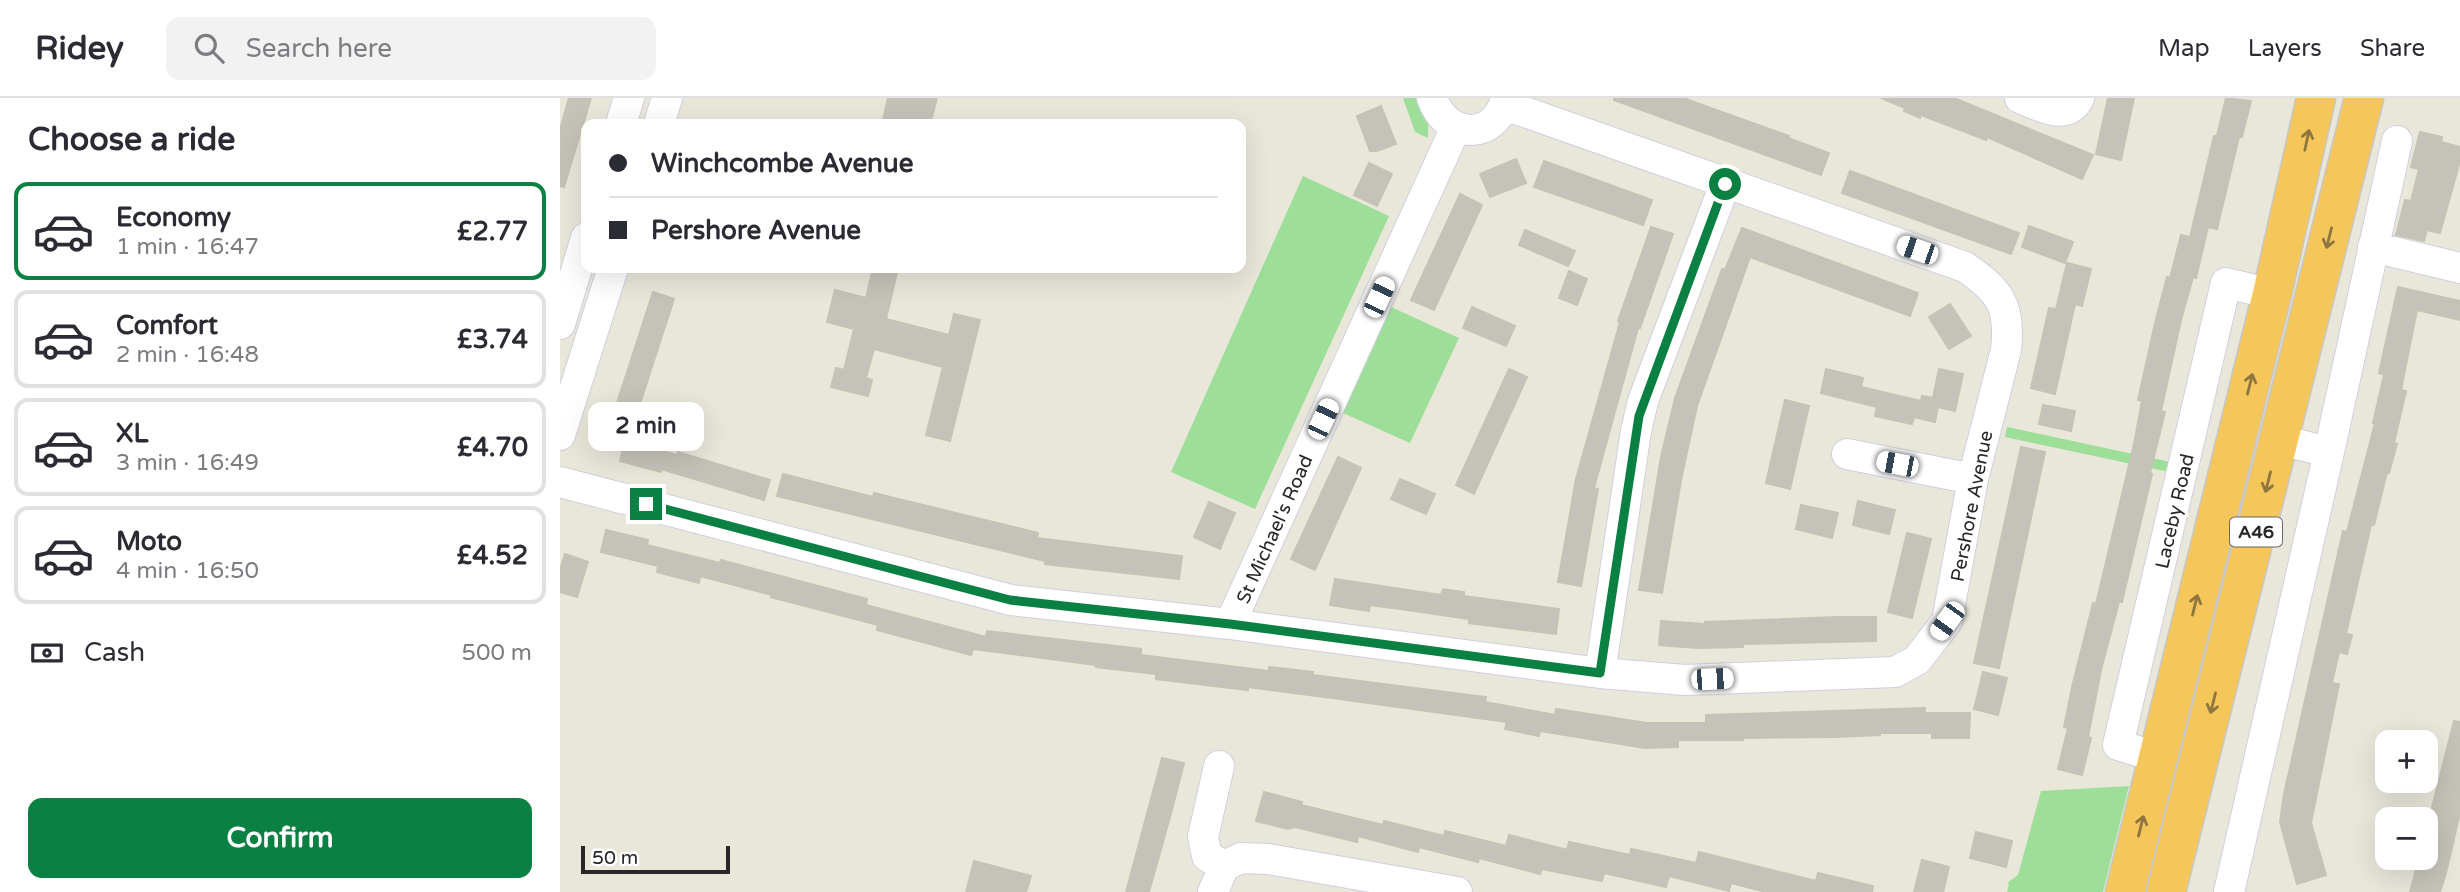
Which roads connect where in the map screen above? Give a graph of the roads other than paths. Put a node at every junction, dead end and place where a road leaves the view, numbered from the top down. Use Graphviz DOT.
graph roads {
  1 [pos="629,98"];
  2 [pos="667,98"];
  3 [pos="1432,98"];
  4 [pos="2078,98"];
  5 [pos="2316,98"];
  6 [pos="2364,98"];
  7 [pos="2026,100"];
  8 [pos="1505,102"];
  9 [pos="623,119"];
  10 [pos="661,119"];
  11 [pos="1456,127"];
  12 [pos="2397,141"];
  13 [pos="1725,184"];
  14 [pos="2373,247"];
  15 [pos="581,255"];
  16 [pos="2460,268"];
  17 [pos="611,273"];
  18 [pos="560,324"];
  19 [pos="569,370"];
  20 [pos="560,435"];
  21 [pos="2279,440"];
  22 [pos="2329,452"];
  23 [pos="1847,454"];
  24 [pos="1973,479"];
  25 [pos="560,482"];
  26 [pos="1230,624"];
  27 [pos="1600,673"];
  28 [pos="1219,766"];
  29 [pos="1219,879"];
  30 [pos="1452,892"];
  31 [pos="2125,892"];
  32 [pos="2166,892"];
  33 [pos="2229,892"];
  1 -- 9 [label="street"];
  2 -- 10 [label="street"];
  3 -- 11 [label="street"];
  4 -- 7 [label="street"];
  31 -- 5 [label="highway, A46, one-way"];
  6 -- 21 [label="highway, A46, one-way"];
  8 -- 11 [label="street"];
  8 -- 13 [label="street, Pershore Avenue"];
  11 -- 26 [label="street, St Michael's Road"];
  12 -- 14 [label="street"];
  13 -- 24 [label="street, Pershore Avenue"];
  13 -- 27 [label="street"];
  14 -- 16 [label="street"];
  14 -- 22 [label="street"];
  15 -- 18 [label="street"];
  17 -- 19 [label="street"];
  19 -- 20 [label="street"];
  21 -- 22 [label="street"];
  21 -- 32 [label="highway, A46, one-way"];
  22 -- 33 [label="street"];
  23 -- 24 [label="street"];
  24 -- 27 [label="street, Pershore Avenue"];
  25 -- 26 [label="street, Pershore Avenue"];
  26 -- 27 [label="street, Pershore Avenue"];
  28 -- 29 [label="street"];
  29 -- 30 [label="street"];
}
